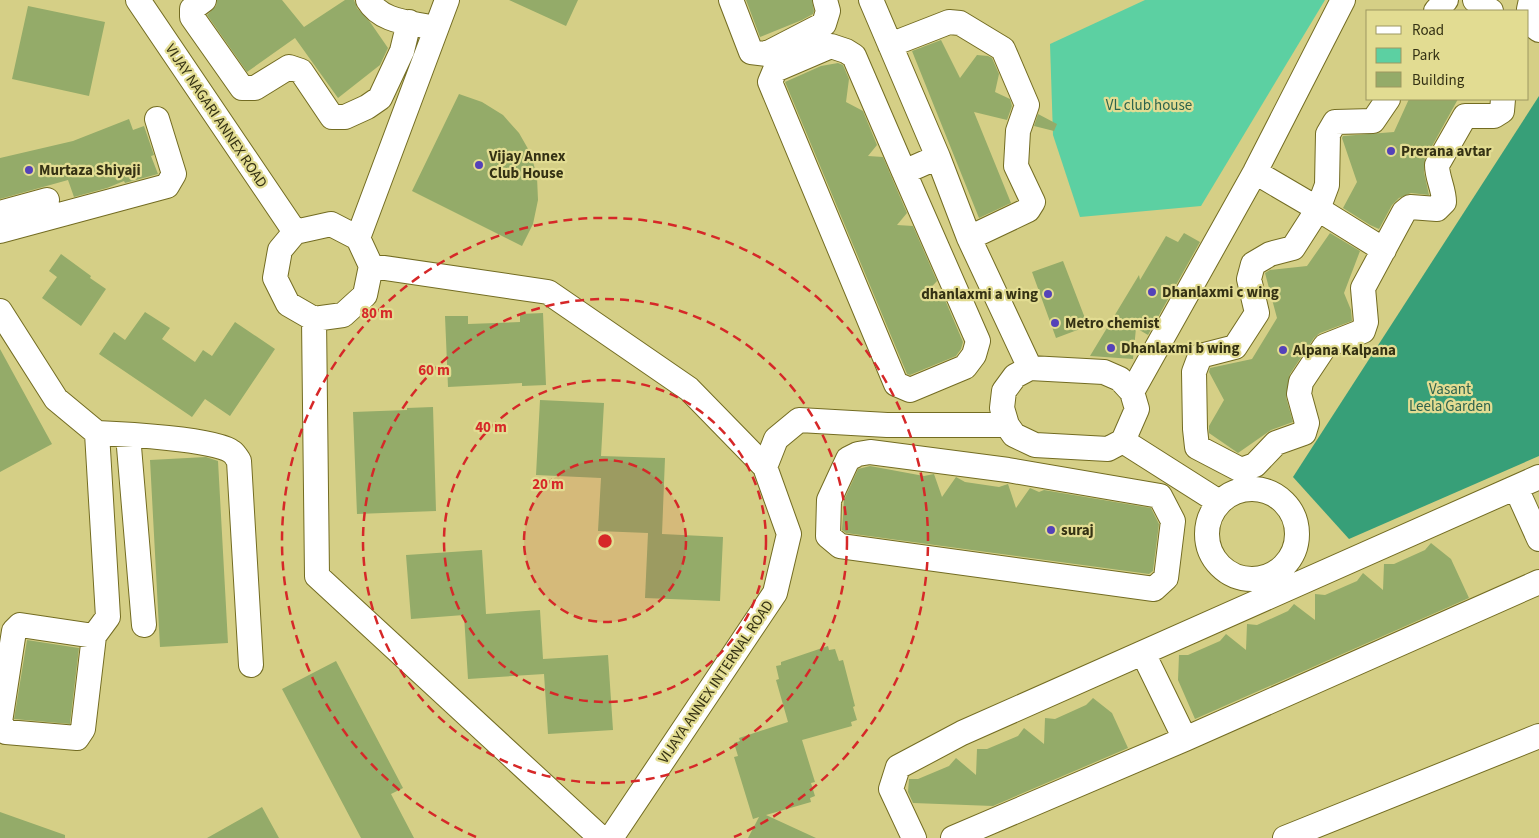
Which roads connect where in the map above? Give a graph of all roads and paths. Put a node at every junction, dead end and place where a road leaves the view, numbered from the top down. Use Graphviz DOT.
graph roads {
  1 [pos="138,0"];
  2 [pos="204,0"];
  3 [pos="368,0"];
  4 [pos="448,0"];
  5 [pos="731,0"];
  6 [pos="825,0"];
  7 [pos="871,0"];
  8 [pos="1343,0"];
  9 [pos="1446,0"];
  10 [pos="1475,0"];
  11 [pos="1531,0"];
  12 [pos="1437,10"];
  13 [pos="1490,10"];
  14 [pos="409,22"];
  15 [pos="436,28"];
  16 [pos="1539,30"];
  17 [pos="890,45"];
  18 [pos="1387,100"];
  19 [pos="1503,100"];
  20 [pos="157,119"];
  21 [pos="938,157"];
  22 [pos="904,172"];
  23 [pos="1255,172"];
  24 [pos="47,200"];
  25 [pos="1318,208"];
  26 [pos="0,213"];
  27 [pos="0,231"];
  28 [pos="295,232"];
  29 [pos="358,238"];
  30 [pos="969,238"];
  31 [pos="1384,250"];
  32 [pos="371,266"];
  33 [pos="0,311"];
  34 [pos="314,319"];
  35 [pos="1030,368"];
  36 [pos="1132,392"];
  37 [pos="1010,430"];
  38 [pos="97,432"];
  39 [pos="128,435"];
  40 [pos="1123,441"];
  41 [pos="765,467"];
  42 [pos="1008,470"];
  43 [pos="1539,477"];
  44 [pos="1516,488"];
  45 [pos="1219,502"];
  46 [pos="1539,539"];
  47 [pos="1539,582"];
  48 [pos="1270,586"];
  49 [pos="144,625"];
  50 [pos="94,636"];
  51 [pos="1143,654"];
  52 [pos="251,665"];
  53 [pos="1539,736"];
  54 [pos="1185,739"];
  55 [pos="601,838"];
  56 [pos="611,838"];
  57 [pos="914,838"];
  58 [pos="953,838"];
  59 [pos="1285,838"];
  1 -- 28 [label="street, VIJAY NAGARI ANNEX ROAD"];
  2 -- 14 [label="street"];
  3 -- 14 [label="street"];
  4 -- 15 [label="street"];
  5 -- 6 [label="street"];
  7 -- 17 [label="street"];
  8 -- 23 [label="street"];
  9 -- 12 [label="street"];
  10 -- 13 [label="street"];
  11 -- 16 [label="street"];
  14 -- 15 [label="street"];
  15 -- 29 [label="street"];
  17 -- 21 [label="street"];
  17 -- 30 [label="street"];
  18 -- 25 [label="street"];
  19 -- 31 [label="street"];
  20 -- 27 [label="street"];
  21 -- 22 [label="street"];
  21 -- 30 [label="street"];
  22 -- 22 [label="street"];
  23 -- 25 [label="street"];
  23 -- 36 [label="street"];
  24 -- 26 [label="street"];
  25 -- 31 [label="street"];
  25 -- 31 [label="street"];
  28 -- 29 [label="street"];
  28 -- 34 [label="street"];
  29 -- 32 [label="street"];
  30 -- 35 [label="street"];
  32 -- 34 [label="street"];
  32 -- 41 [label="street, VIJAYA ANNEX INTERNAL ROAD"];
  33 -- 38 [label="street"];
  34 -- 55 [label="street"];
  35 -- 36 [label="street"];
  35 -- 37 [label="street"];
  36 -- 40 [label="street"];
  37 -- 40 [label="street"];
  37 -- 41 [label="street"];
  37 -- 42 [label="street"];
  38 -- 39 [label="street"];
  38 -- 50 [label="street"];
  39 -- 49 [label="street"];
  39 -- 52 [label="street"];
  40 -- 45 [label="street"];
  41 -- 56 [label="street, VIJAYA ANNEX INTERNAL ROAD"];
  42 -- 42 [label="street"];
  43 -- 44 [label="street"];
  44 -- 46 [label="street"];
  44 -- 48 [label="street"];
  45 -- 48 [label="street"];
  45 -- 48 [label="street"];
  47 -- 54 [label="street"];
  48 -- 51 [label="street"];
  50 -- 50 [label="street"];
  51 -- 54 [label="street"];
  51 -- 57 [label="street"];
  53 -- 59 [label="street"];
  54 -- 58 [label="street"];
}
